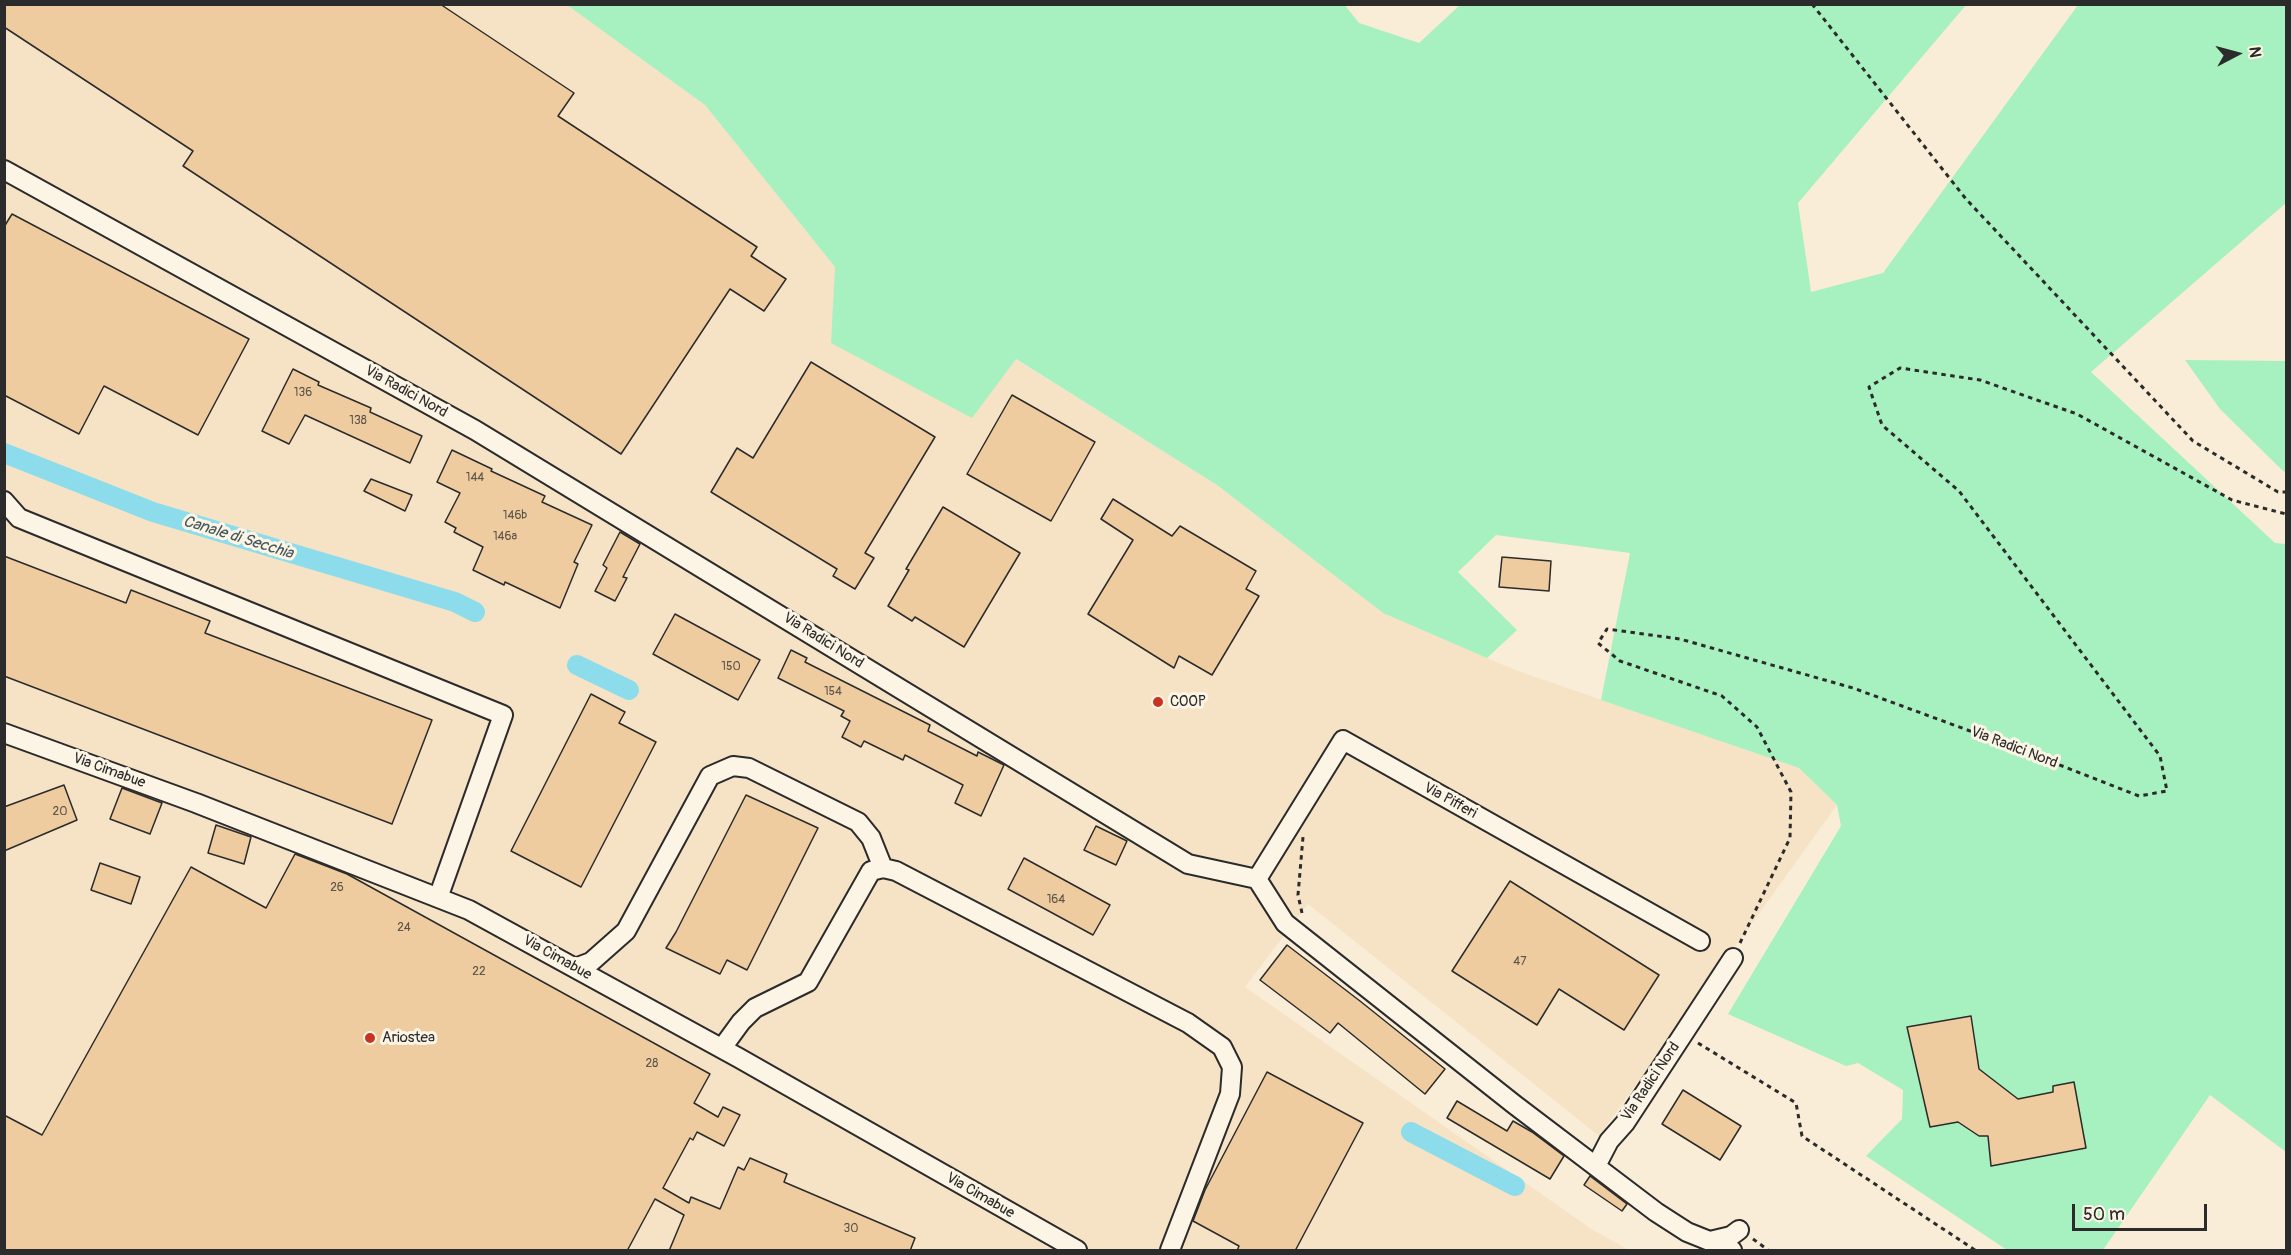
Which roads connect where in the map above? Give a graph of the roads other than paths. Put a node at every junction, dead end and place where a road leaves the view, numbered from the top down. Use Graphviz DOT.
graph roads {
  1 [pos="4,170"];
  2 [pos="4,501"];
  3 [pos="4,733"];
  4 [pos="883,868"];
  5 [pos="1257,879"];
  6 [pos="438,898"];
  7 [pos="1700,941"];
  8 [pos="1733,958"];
  9 [pos="576,968"];
  10 [pos="722,1048"];
  11 [pos="1596,1166"];
  12 [pos="1707,1246"];
  13 [pos="1077,1251"];
  14 [pos="1170,1251"];
  15 [pos="1732,1251"];
  16 [pos="1740,1251"];
  1 -- 5 [label="street, Via Radici Nord"];
  2 -- 6 [label="street"];
  3 -- 6 [label="street, Via Cimabue"];
  4 -- 9 [label="street"];
  4 -- 10 [label="street"];
  4 -- 14 [label="street"];
  5 -- 7 [label="street, Via Pifferi"];
  5 -- 11 [label="street"];
  6 -- 9 [label="street, Via Cimabue"];
  8 -- 11 [label="street, Via Radici Nord"];
  9 -- 10 [label="street, Via Cimabue"];
  10 -- 13 [label="street, Via Cimabue"];
  11 -- 12 [label="street"];
  12 -- 15 [label="street"];
  12 -- 16 [label="street"];
}
